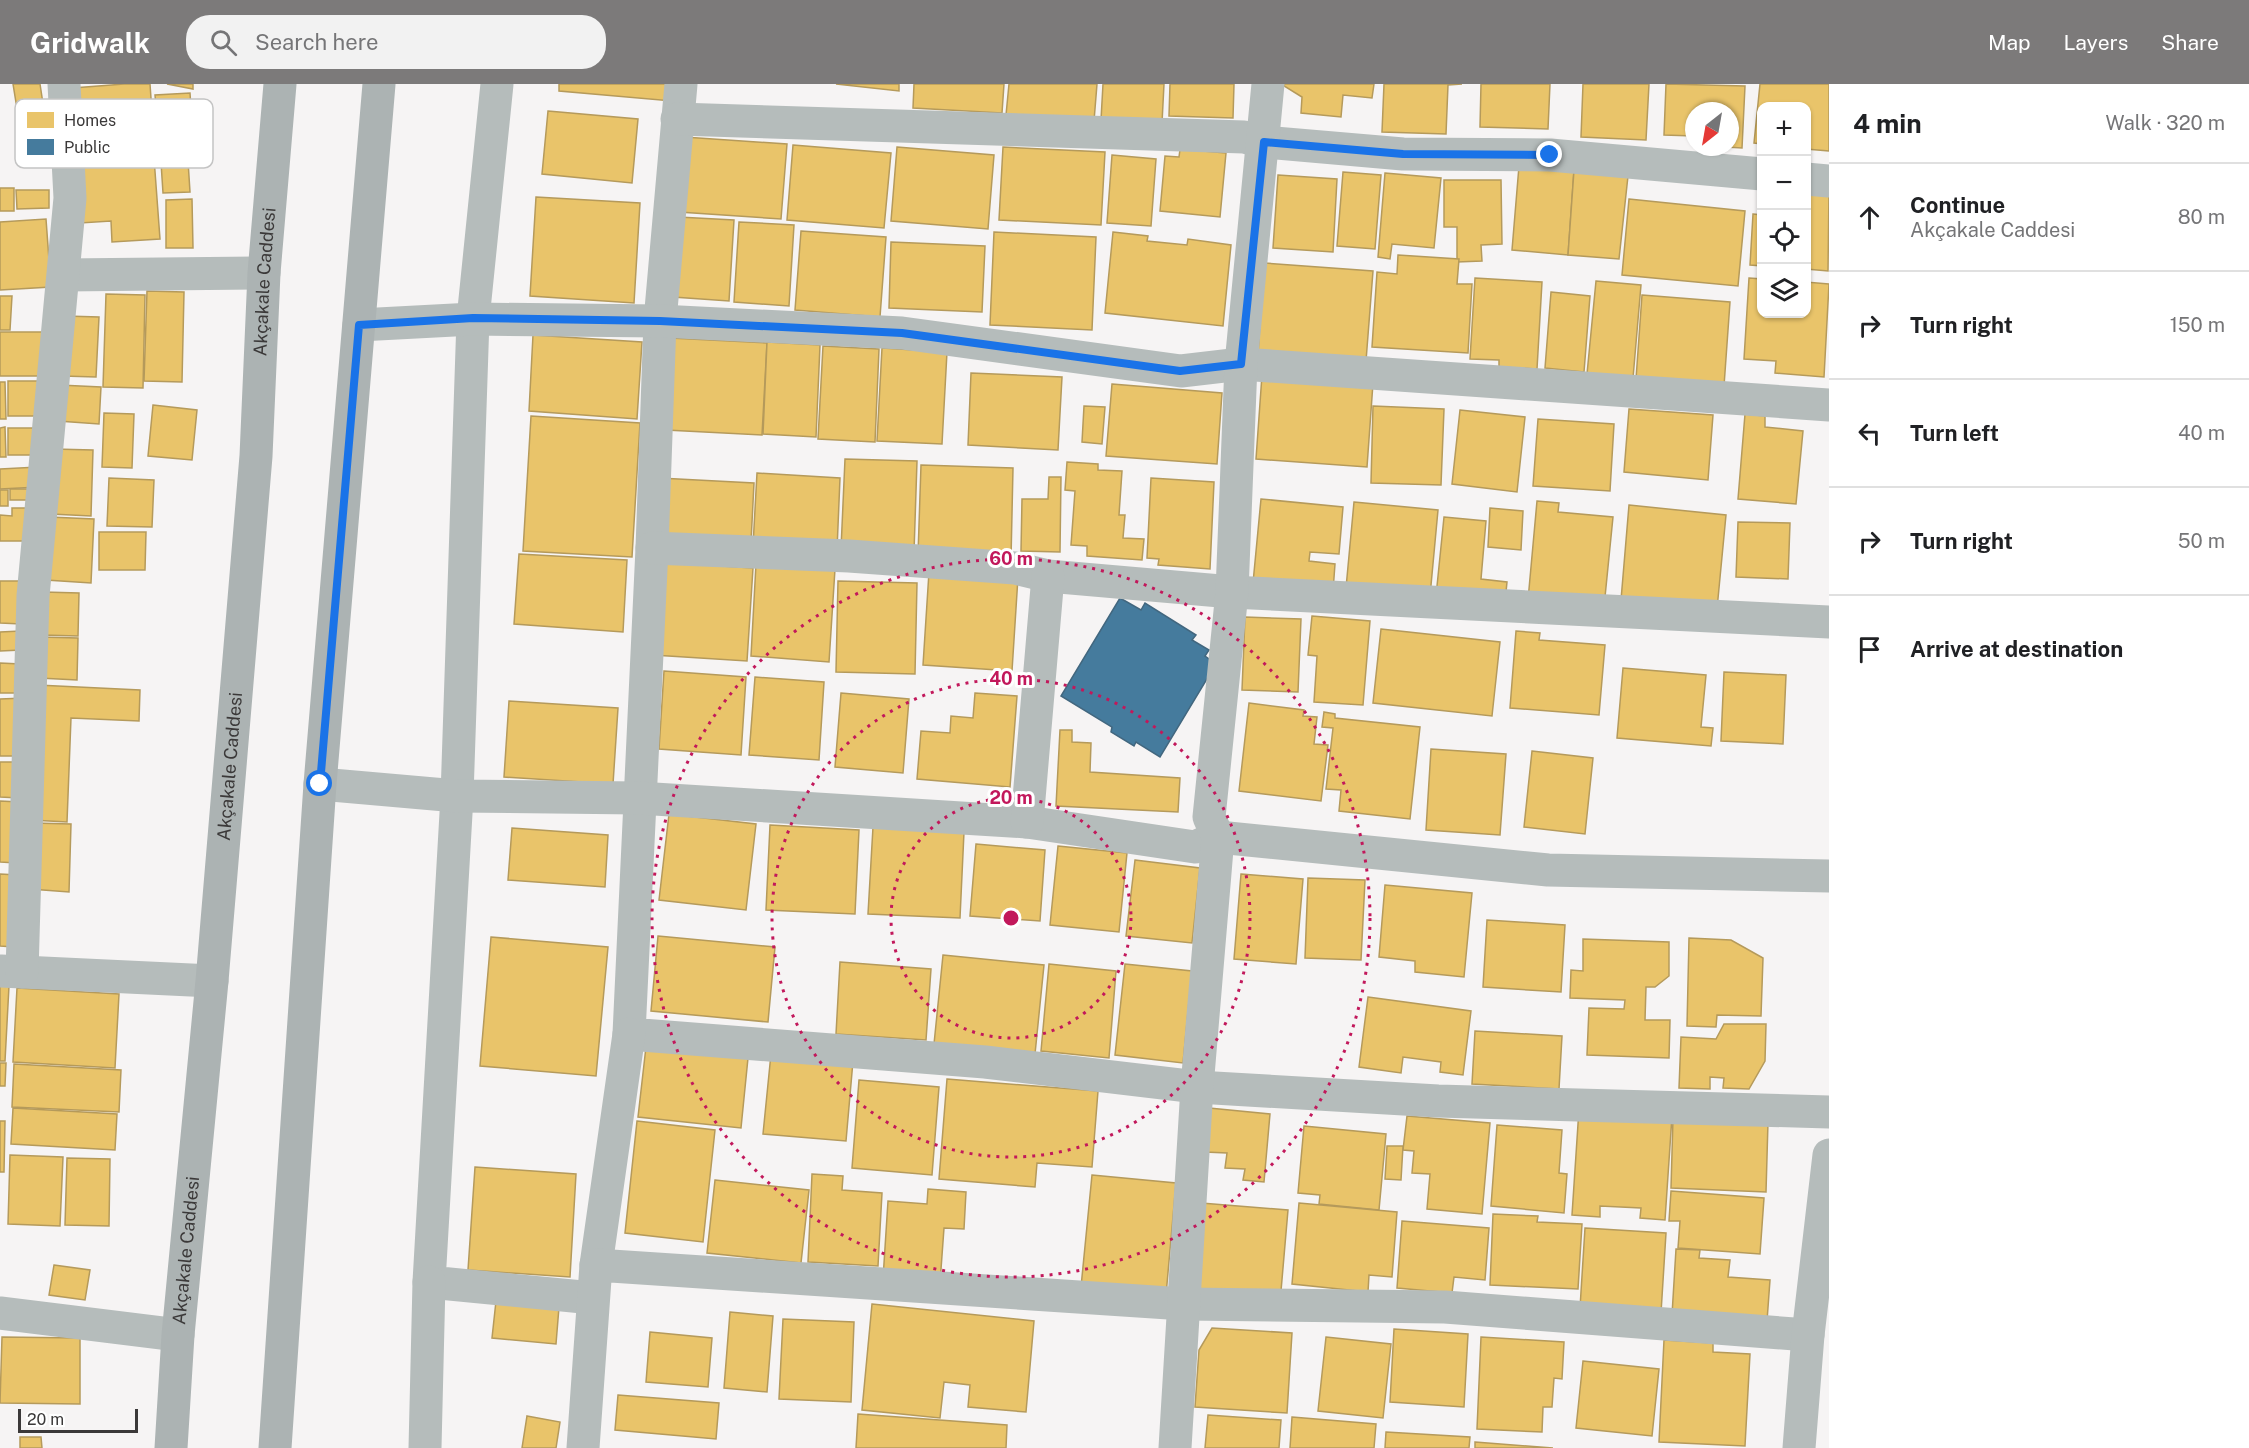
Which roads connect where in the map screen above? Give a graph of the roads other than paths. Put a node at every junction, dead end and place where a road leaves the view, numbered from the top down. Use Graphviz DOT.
graph roads {
  1 [pos="64,84"];
  2 [pos="280,84"];
  3 [pos="379,84"];
  4 [pos="496,84"];
  5 [pos="681,84"];
  6 [pos="1268,84"];
  7 [pos="65,99"];
  8 [pos="677,119"];
  9 [pos="1264,142"];
  10 [pos="68,168"];
  11 [pos="1757,174"];
  12 [pos="1811,179"];
  13 [pos="1829,181"];
  14 [pos="264,273"];
  15 [pos="64,275"];
  16 [pos="473,318"];
  17 [pos="660,321"];
  18 [pos="359,325"];
  19 [pos="1241,364"];
  20 [pos="1829,405"];
  21 [pos="652,548"];
  22 [pos="1048,576"];
  23 [pos="1233,592"];
  24 [pos="1829,622"];
  25 [pos="320,784"];
  26 [pos="457,796"];
  27 [pos="638,798"];
  28 [pos="1027,822"];
  29 [pos="1218,837"];
  30 [pos="1829,876"];
  31 [pos="11,972"];
  32 [pos="212,981"];
  33 [pos="628,1034"];
  34 [pos="1197,1088"];
  35 [pos="1829,1112"];
  36 [pos="1829,1155"];
  37 [pos="596,1265"];
  38 [pos="429,1282"];
  39 [pos="593,1298"];
  40 [pos="1184,1304"];
  41 [pos="0,1313"];
  42 [pos="178,1335"];
  43 [pos="1808,1335"];
  44 [pos="171,1448"];
  45 [pos="276,1448"];
  46 [pos="425,1448"];
  47 [pos="583,1448"];
  48 [pos="1175,1448"];
  49 [pos="1799,1448"];
  1 -- 7 [label="street"];
  2 -- 14 [label="main road, Akçakale Caddesi"];
  3 -- 18 [label="main road"];
  4 -- 16 [label="street"];
  5 -- 8 [label="street"];
  6 -- 9 [label="street"];
  8 -- 9 [label="street"];
  8 -- 17 [label="street"];
  9 -- 11 [label="street"];
  9 -- 19 [label="street"];
  10 -- 15 [label="street"];
  12 -- 13 [label="street"];
  14 -- 15 [label="street"];
  14 -- 32 [label="main road, Akçakale Caddesi"];
  15 -- 31 [label="street"];
  16 -- 17 [label="street"];
  16 -- 18 [label="street"];
  16 -- 26 [label="street"];
  17 -- 19 [label="street"];
  17 -- 21 [label="street"];
  18 -- 25 [label="main road"];
  19 -- 20 [label="street"];
  19 -- 23 [label="street"];
  21 -- 22 [label="street"];
  21 -- 27 [label="street"];
  22 -- 23 [label="street"];
  22 -- 28 [label="street"];
  23 -- 24 [label="street"];
  23 -- 29 [label="street"];
  25 -- 26 [label="street"];
  25 -- 45 [label="main road"];
  26 -- 27 [label="street"];
  26 -- 38 [label="street"];
  27 -- 28 [label="street"];
  27 -- 33 [label="street"];
  28 -- 29 [label="street"];
  29 -- 30 [label="street"];
  29 -- 34 [label="street"];
  31 -- 32 [label="street"];
  32 -- 42 [label="main road, Akçakale Caddesi"];
  33 -- 34 [label="street"];
  33 -- 37 [label="street"];
  34 -- 35 [label="street"];
  34 -- 40 [label="street"];
  36 -- 43 [label="street"];
  37 -- 39 [label="street"];
  37 -- 40 [label="street"];
  38 -- 39 [label="street"];
  38 -- 46 [label="street"];
  39 -- 47 [label="street"];
  40 -- 43 [label="street"];
  40 -- 48 [label="street"];
  41 -- 42 [label="street"];
  42 -- 44 [label="main road, Akçakale Caddesi"];
  43 -- 49 [label="street"];
}
